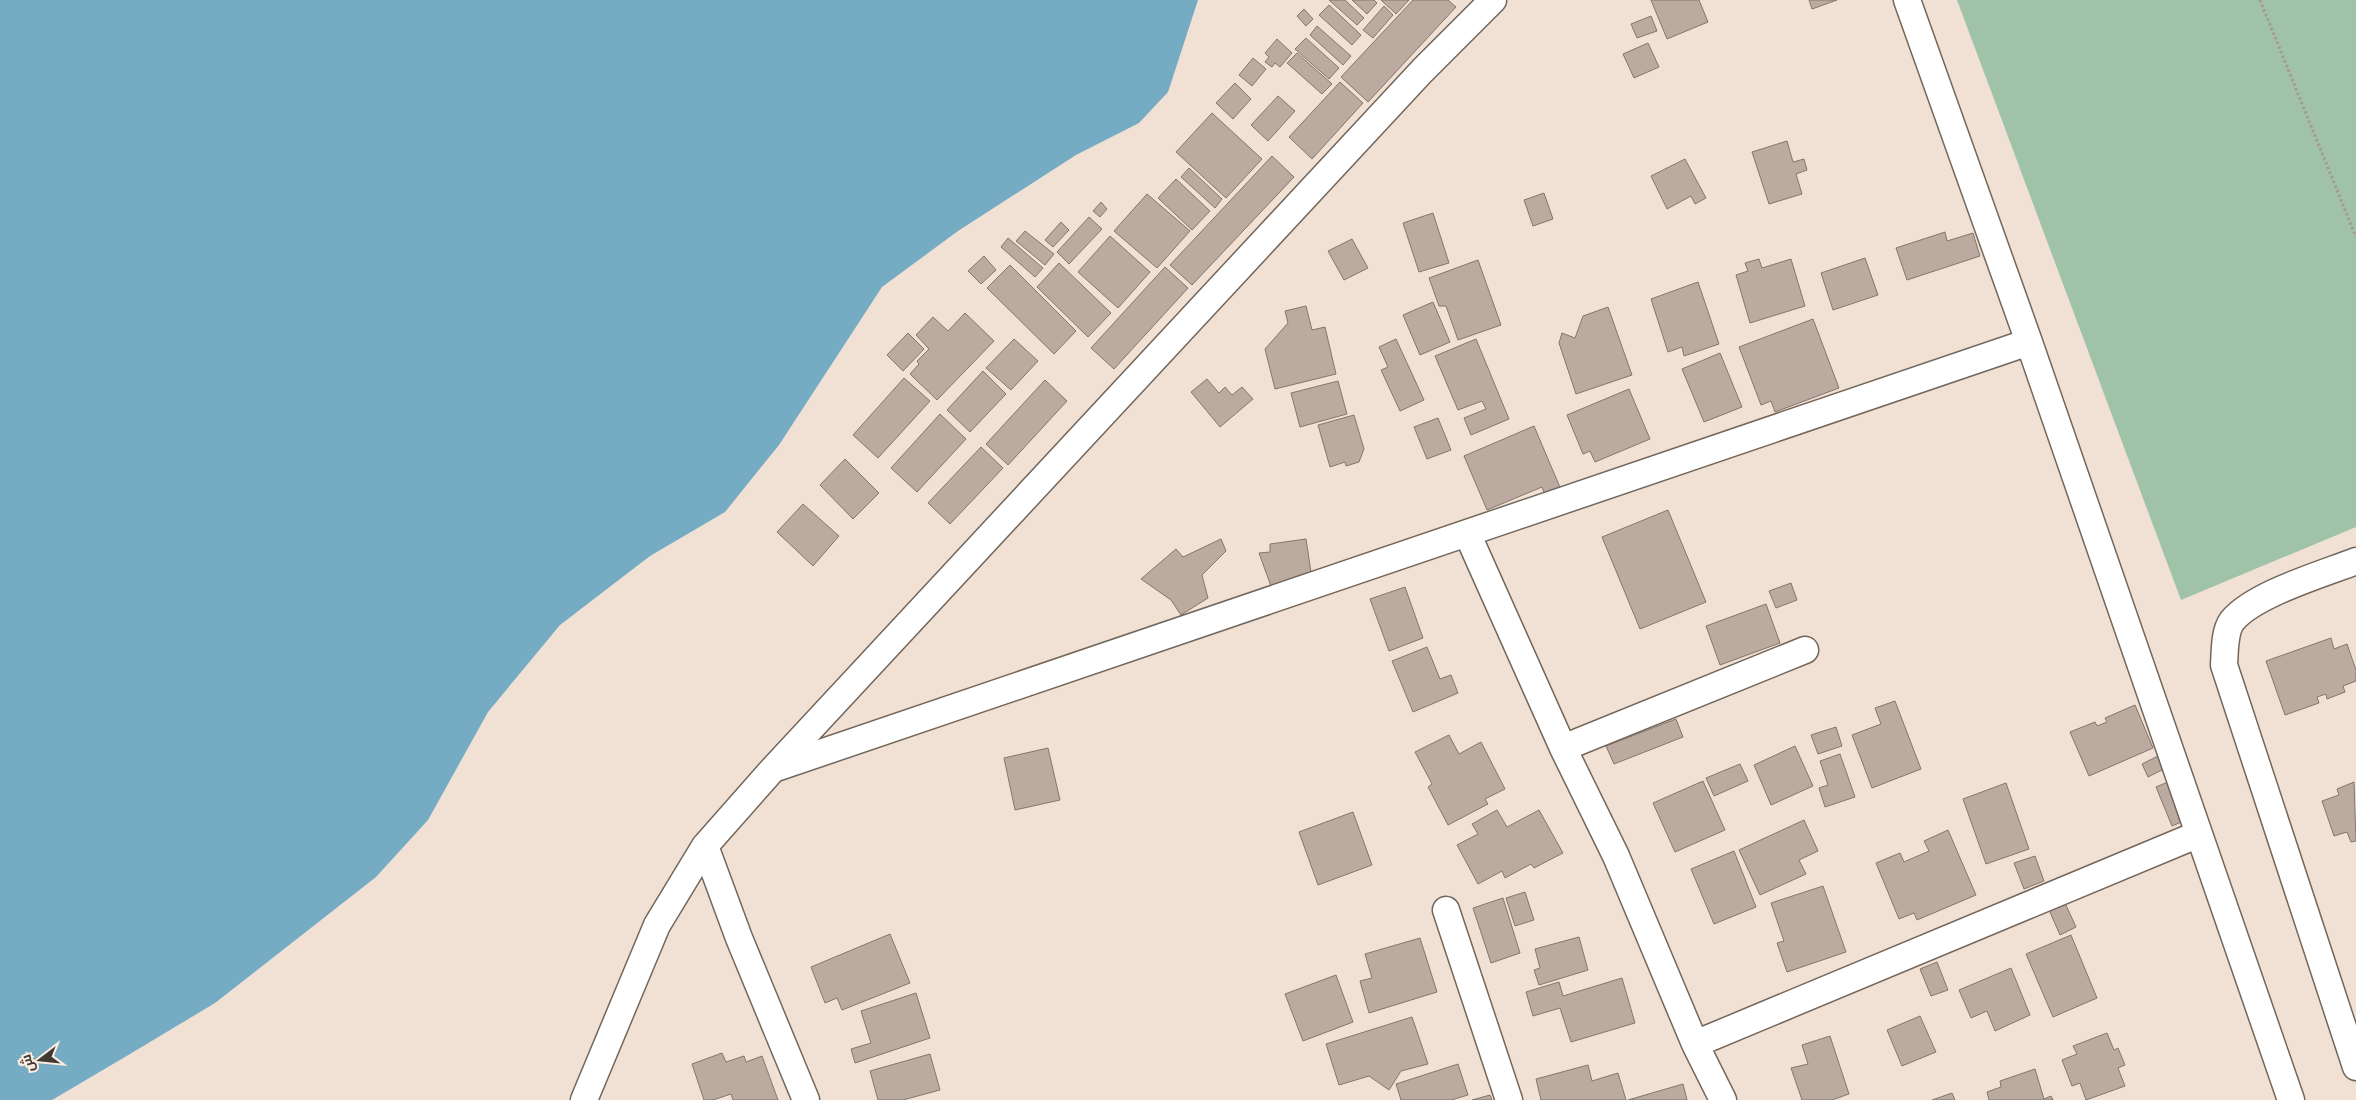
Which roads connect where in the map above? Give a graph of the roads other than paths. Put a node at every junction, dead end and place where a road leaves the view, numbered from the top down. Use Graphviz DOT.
graph roads {
  1 [pos="1493,0"];
  2 [pos="1907,0"];
  3 [pos="2029,342"];
  4 [pos="1467,533"];
  5 [pos="2356,561"];
  6 [pos="1805,650"];
  7 [pos="1563,748"];
  8 [pos="773,769"];
  9 [pos="2199,834"];
  10 [pos="705,846"];
  11 [pos="1446,910"];
  12 [pos="2351,1033"];
  13 [pos="1695,1044"];
  14 [pos="2356,1068"];
  15 [pos="584,1100"];
  16 [pos="806,1100"];
  17 [pos="1510,1100"];
  18 [pos="1723,1100"];
  19 [pos="2291,1100"];
  1 -- 8 [label="street"];
  2 -- 3 [label="street"];
  3 -- 4 [label="street"];
  3 -- 9 [label="street"];
  4 -- 7 [label="street"];
  4 -- 8 [label="street"];
  5 -- 12 [label="street"];
  6 -- 7 [label="street"];
  7 -- 13 [label="street"];
  8 -- 10 [label="street"];
  9 -- 13 [label="street"];
  9 -- 19 [label="street"];
  10 -- 15 [label="street"];
  10 -- 16 [label="street"];
  11 -- 17 [label="street"];
  12 -- 14 [label="street"];
  13 -- 18 [label="street"];
}
